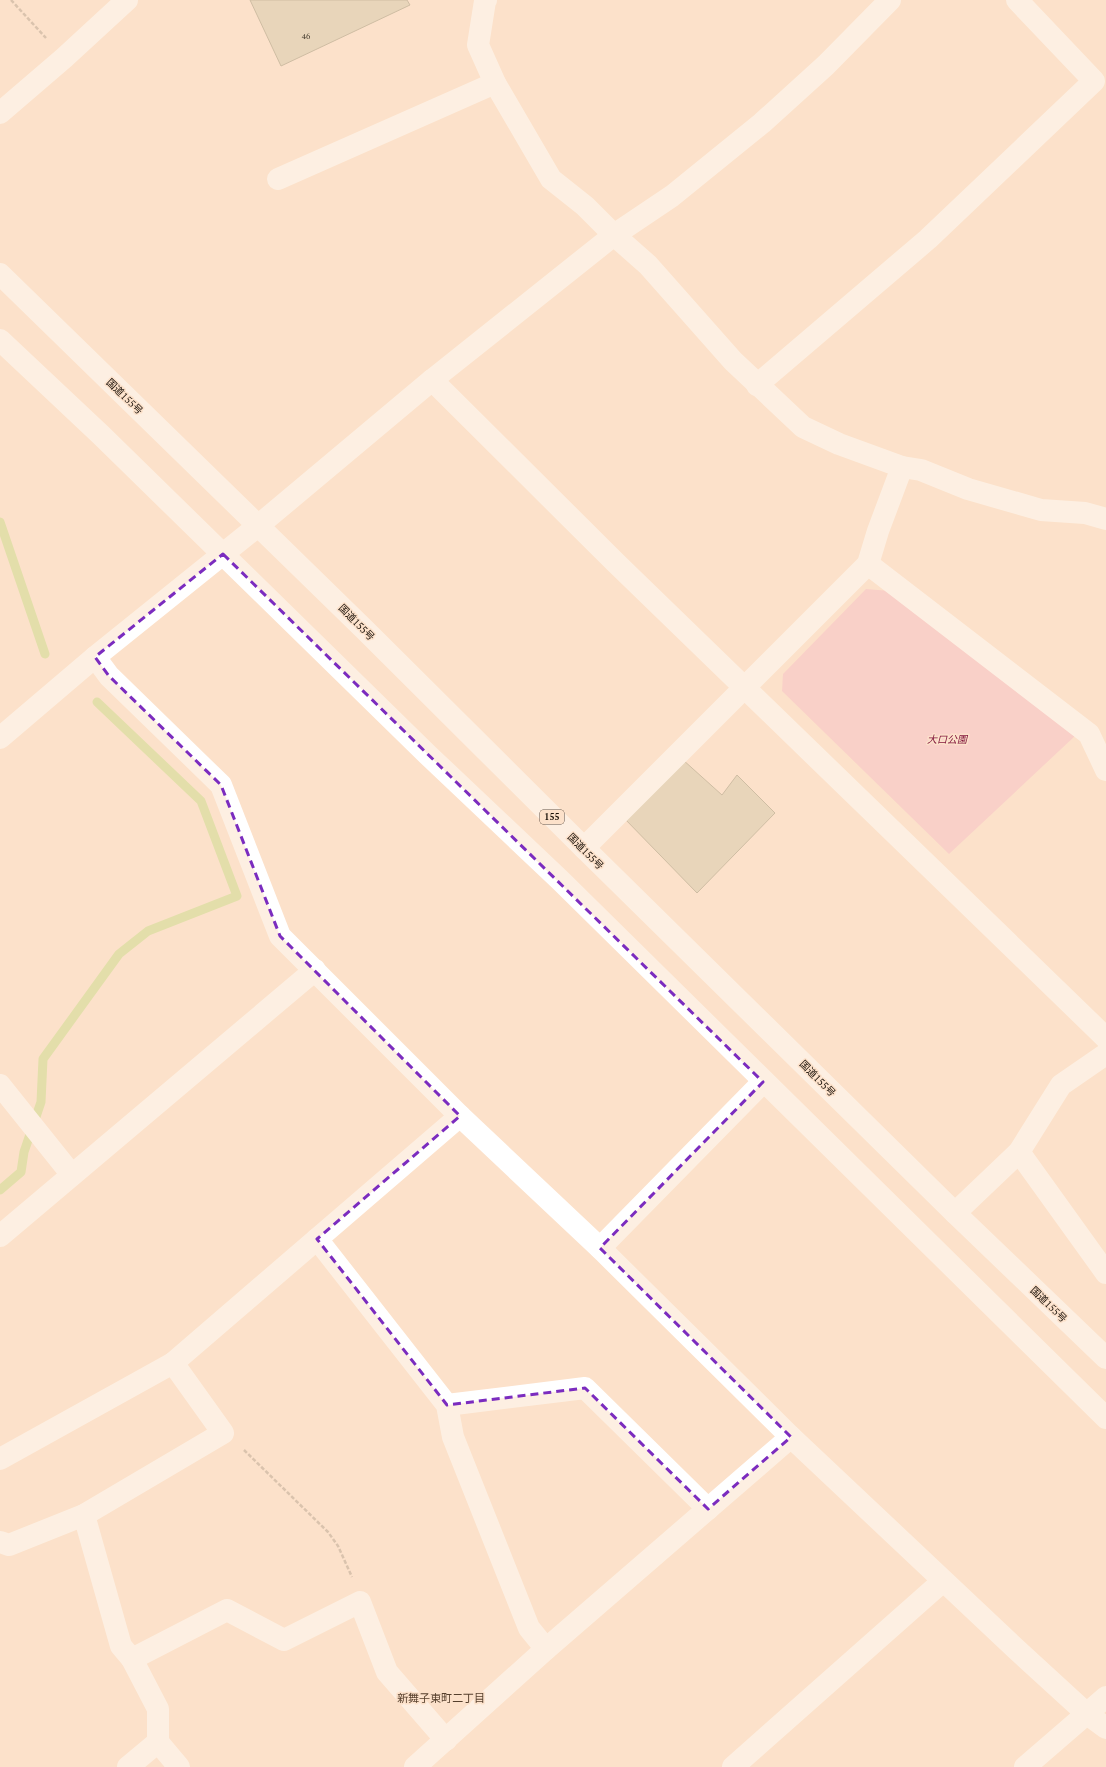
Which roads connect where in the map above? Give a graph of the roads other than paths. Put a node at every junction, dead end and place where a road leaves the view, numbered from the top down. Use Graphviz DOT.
graph roads {
  1 [pos="127,0"];
  2 [pos="486,0"];
  3 [pos="890,0"];
  4 [pos="1017,0"];
  5 [pos="495,82"];
  6 [pos="0,113"];
  7 [pos="278,179"];
  8 [pos="614,235"];
  9 [pos="0,274"];
  10 [pos="0,340"];
  11 [pos="432,380"];
  12 [pos="757,385"];
  13 [pos="902,466"];
  14 [pos="1106,519"];
  15 [pos="259,525"];
  16 [pos="223,554"];
  17 [pos="868,564"];
  18 [pos="95,657"];
  19 [pos="746,687"];
  20 [pos="0,738"];
  21 [pos="1106,770"];
  22 [pos="584,848"];
  23 [pos="315,970"];
  24 [pos="1106,1038"];
  25 [pos="1106,1054"];
  26 [pos="763,1082"];
  27 [pos="0,1085"];
  28 [pos="460,1116"];
  29 [pos="1018,1152"];
  30 [pos="72,1175"];
  31 [pos="955,1213"];
  32 [pos="0,1236"];
  33 [pos="317,1239"];
  34 [pos="600,1248"];
  35 [pos="1106,1273"];
  36 [pos="1106,1358"];
  37 [pos="173,1363"];
  38 [pos="447,1405"];
  39 [pos="1106,1418"];
  40 [pos="791,1437"];
  41 [pos="0,1459"];
  42 [pos="708,1509"];
  43 [pos="84,1515"];
  44 [pos="0,1542"];
  45 [pos="943,1581"];
  46 [pos="546,1649"];
  47 [pos="132,1659"];
  48 [pos="1106,1697"];
  49 [pos="1087,1714"];
  50 [pos="1106,1728"];
  51 [pos="446,1740"];
  52 [pos="158,1742"];
  53 [pos="128,1767"];
  54 [pos="179,1767"];
  55 [pos="415,1767"];
  56 [pos="732,1767"];
  57 [pos="1025,1767"];
  1 -- 6 [label="main road"];
  2 -- 5 [label="main road"];
  3 -- 8 [label="main road"];
  4 -- 12 [label="main road"];
  5 -- 7 [label="main road"];
  5 -- 8 [label="main road"];
  8 -- 11 [label="main road"];
  8 -- 12 [label="main road"];
  9 -- 15 [label="main road, 国道155号 / 155"];
  10 -- 16 [label="main road"];
  11 -- 15 [label="main road"];
  11 -- 19 [label="main road"];
  12 -- 13 [label="main road"];
  13 -- 14 [label="main road"];
  13 -- 17 [label="main road"];
  15 -- 16 [label="main road"];
  15 -- 22 [label="main road, 国道155号 / 155"];
  16 -- 18 [label="main road"];
  16 -- 26 [label="main road"];
  17 -- 19 [label="main road"];
  17 -- 21 [label="main road"];
  18 -- 20 [label="main road"];
  18 -- 23 [label="main road"];
  19 -- 22 [label="main road"];
  19 -- 24 [label="main road"];
  22 -- 31 [label="main road, 国道155号 / 155"];
  23 -- 28 [label="main road"];
  23 -- 30 [label="main road"];
  25 -- 29 [label="main road"];
  26 -- 34 [label="main road"];
  26 -- 39 [label="main road"];
  27 -- 30 [label="main road"];
  28 -- 33 [label="main road"];
  28 -- 34 [label="main road"];
  29 -- 31 [label="main road"];
  29 -- 35 [label="main road"];
  30 -- 32 [label="main road"];
  31 -- 36 [label="main road, 国道155号 / 155"];
  33 -- 37 [label="main road"];
  33 -- 38 [label="main road"];
  34 -- 40 [label="main road"];
  37 -- 41 [label="main road"];
  37 -- 43 [label="main road"];
  38 -- 42 [label="main road"];
  38 -- 46 [label="main road"];
  40 -- 42 [label="main road"];
  40 -- 45 [label="main road"];
  42 -- 46 [label="main road"];
  43 -- 44 [label="main road"];
  43 -- 47 [label="main road"];
  45 -- 49 [label="main road"];
  45 -- 56 [label="main road"];
  46 -- 51 [label="main road"];
  47 -- 51 [label="main road"];
  47 -- 52 [label="main road"];
  48 -- 49 [label="main road"];
  49 -- 50 [label="main road"];
  49 -- 57 [label="main road"];
  51 -- 55 [label="main road"];
  52 -- 53 [label="main road"];
  52 -- 54 [label="main road"];
}
